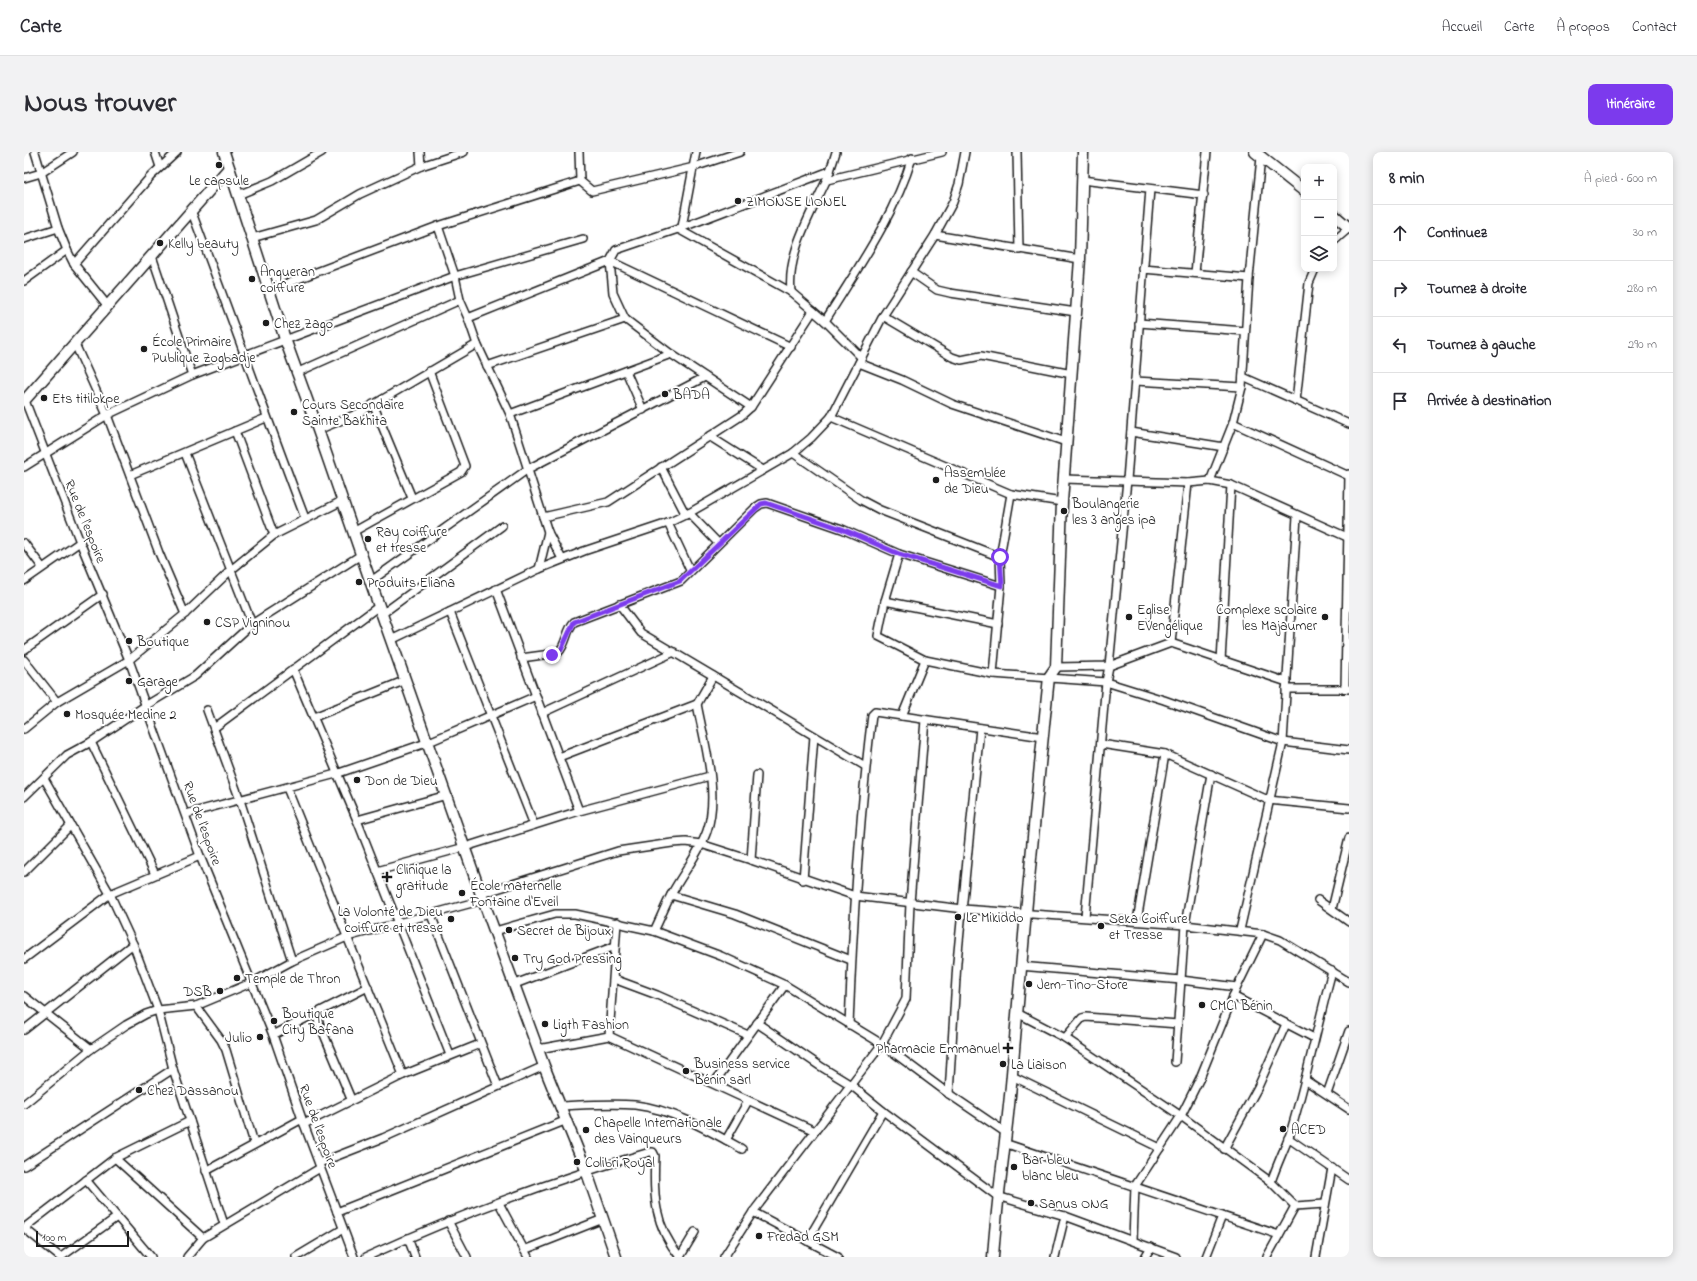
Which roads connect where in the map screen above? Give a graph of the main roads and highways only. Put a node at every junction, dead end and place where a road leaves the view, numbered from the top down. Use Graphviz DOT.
graph roads {
  1 [pos="224,152"];
  2 [pos="1083,152"];
  3 [pos="1258,154"];
  4 [pos="229,168"];
  5 [pos="1301,189"];
  6 [pos="1337,218"];
  7 [pos="1349,228"];
  8 [pos="25,399"];
  9 [pos="616,1257"];
  10 [pos="993,1257"];
  1 -- 4 [label="main road"];
  2 -- 10 [label="main road"];
  3 -- 5 [label="main road"];
  4 -- 8 [label="main road"];
  4 -- 9 [label="main road"];
  6 -- 7 [label="main road"];
}
